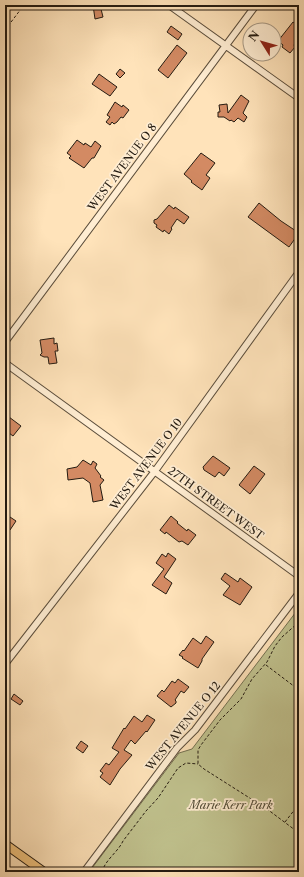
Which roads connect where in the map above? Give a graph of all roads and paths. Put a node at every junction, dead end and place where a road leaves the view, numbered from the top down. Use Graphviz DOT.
graph roads {
  1 [pos="24,5"];
  2 [pos="169,5"];
  3 [pos="256,5"];
  4 [pos="5,30"];
  5 [pos="225,46"];
  6 [pos="299,98"];
  7 [pos="299,272"];
  8 [pos="5,342"];
  9 [pos="5,363"];
  10 [pos="154,471"];
  11 [pos="299,576"];
  12 [pos="299,593"];
  13 [pos="299,622"];
  14 [pos="5,664"];
  15 [pos="265,665"];
  16 [pos="299,690"];
  17 [pos="198,764"];
  18 [pos="299,804"];
  19 [pos="285,822"];
  20 [pos="299,833"];
  21 [pos="5,844"];
  22 [pos="44,872"];
  23 [pos="84,872"];
  24 [pos="102,872"];
  1 -- 4 [label="path"];
  2 -- 5 [label="street"];
  3 -- 5 [label="street, WEST AVENUE O 8"];
  5 -- 6 [label="street"];
  5 -- 8 [label="street, WEST AVENUE O 8"];
  7 -- 10 [label="street, WEST AVENUE O 10"];
  9 -- 10 [label="street, 27TH STREET WEST"];
  10 -- 11 [label="street, 27TH STREET WEST"];
  10 -- 14 [label="street, WEST AVENUE O 10"];
  12 -- 23 [label="street, WEST AVENUE O 12"];
  13 -- 15 [label="path"];
  15 -- 16 [label="path"];
  15 -- 17 [label="path"];
  17 -- 19 [label="path"];
  17 -- 24 [label="path"];
  18 -- 19 [label="path"];
  19 -- 20 [label="path"];
  21 -- 22 [label="main road"];
}
